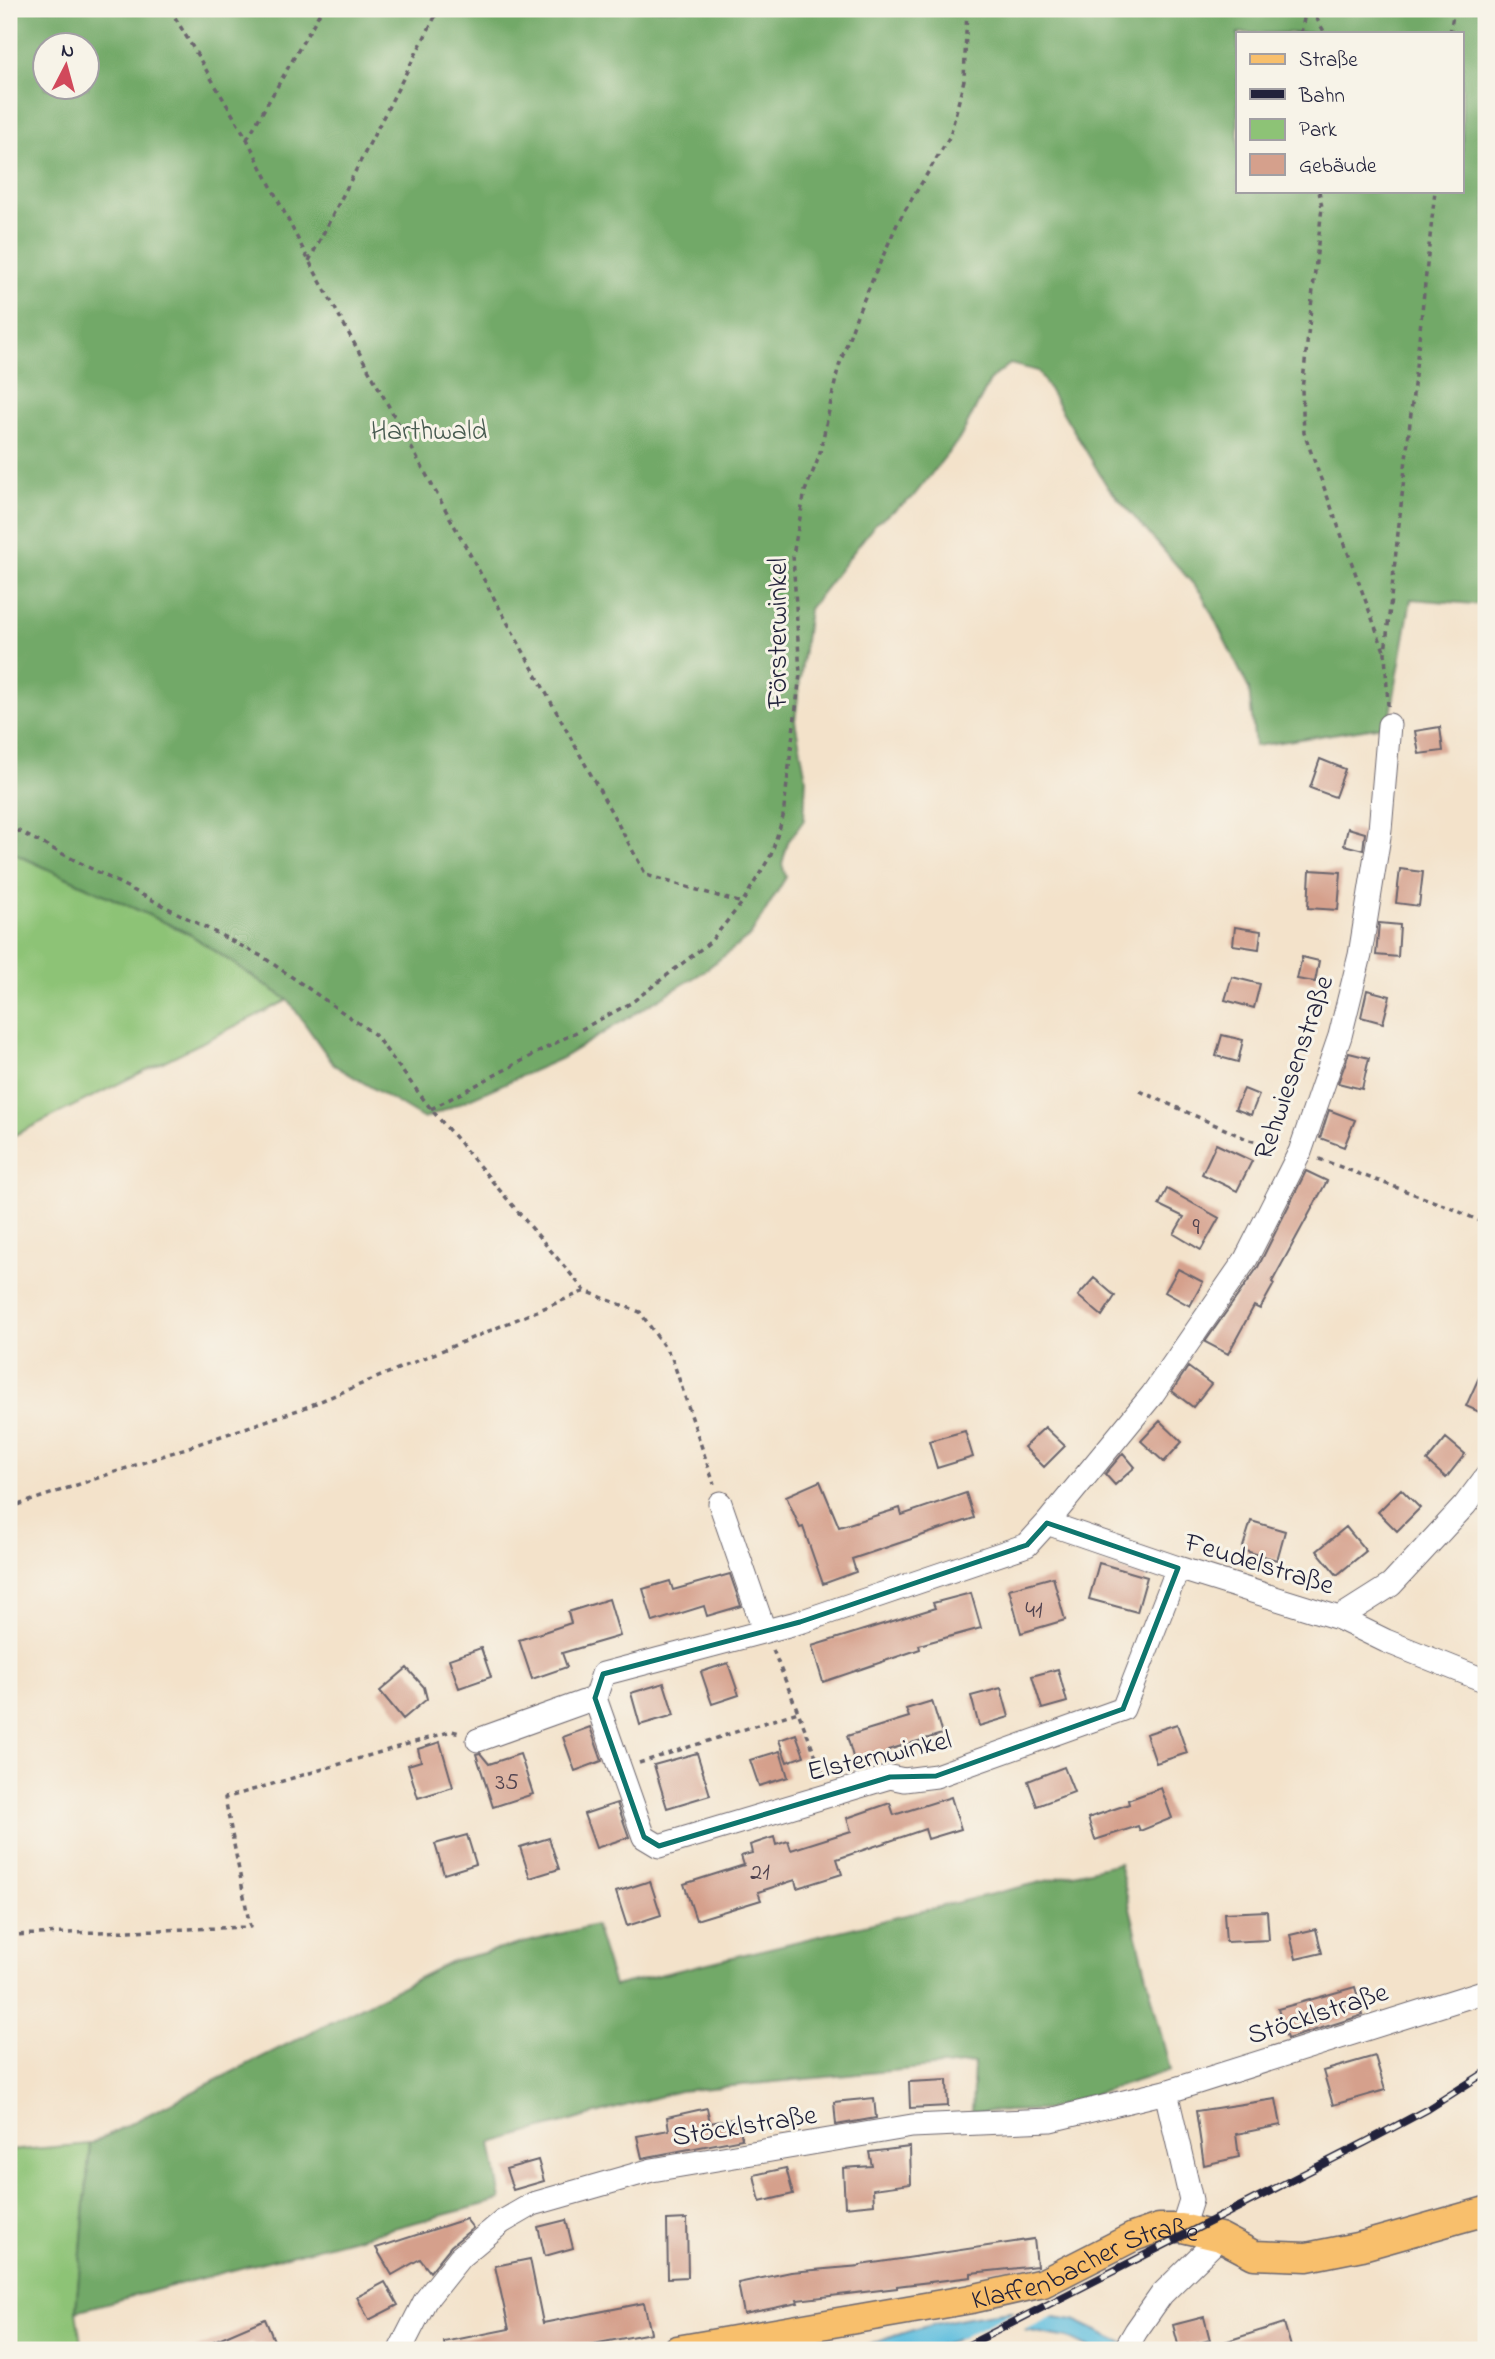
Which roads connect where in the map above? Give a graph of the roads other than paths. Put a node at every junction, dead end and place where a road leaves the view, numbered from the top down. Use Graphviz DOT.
graph roads {
  1 [pos="1390,725"];
  2 [pos="1486,1476"];
  3 [pos="720,1503"];
  4 [pos="1047,1523"];
  5 [pos="1178,1567"];
  6 [pos="1339,1618"];
  7 [pos="764,1630"];
  8 [pos="1486,1682"];
  9 [pos="595,1698"];
  10 [pos="478,1740"];
  11 [pos="1486,1991"];
  12 [pos="1166,2092"];
  13 [pos="1486,2211"];
  14 [pos="1182,2228"];
  15 [pos="1220,2237"];
  16 [pos="1130,2341"];
  17 [pos="400,2350"];
  18 [pos="677,2350"];
  1 -- 4 [label="street, Rehwiesenstraße"];
  2 -- 6 [label="street, Feudelstraße"];
  3 -- 7 [label="street"];
  4 -- 5 [label="street, Feudelstraße"];
  4 -- 7 [label="street"];
  5 -- 6 [label="street, Feudelstraße"];
  5 -- 9 [label="street, Elsternwinkel"];
  6 -- 8 [label="street"];
  7 -- 9 [label="street"];
  9 -- 10 [label="street"];
  11 -- 12 [label="street, Stöcklstraße"];
  12 -- 14 [label="street"];
  12 -- 17 [label="street, Stöcklstraße"];
  13 -- 15 [label="main road, Klaffenbacher Straße"];
  14 -- 15 [label="main road, Klaffenbacher Straße"];
  14 -- 18 [label="main road, Klaffenbacher Straße"];
  15 -- 16 [label="street"];
}
